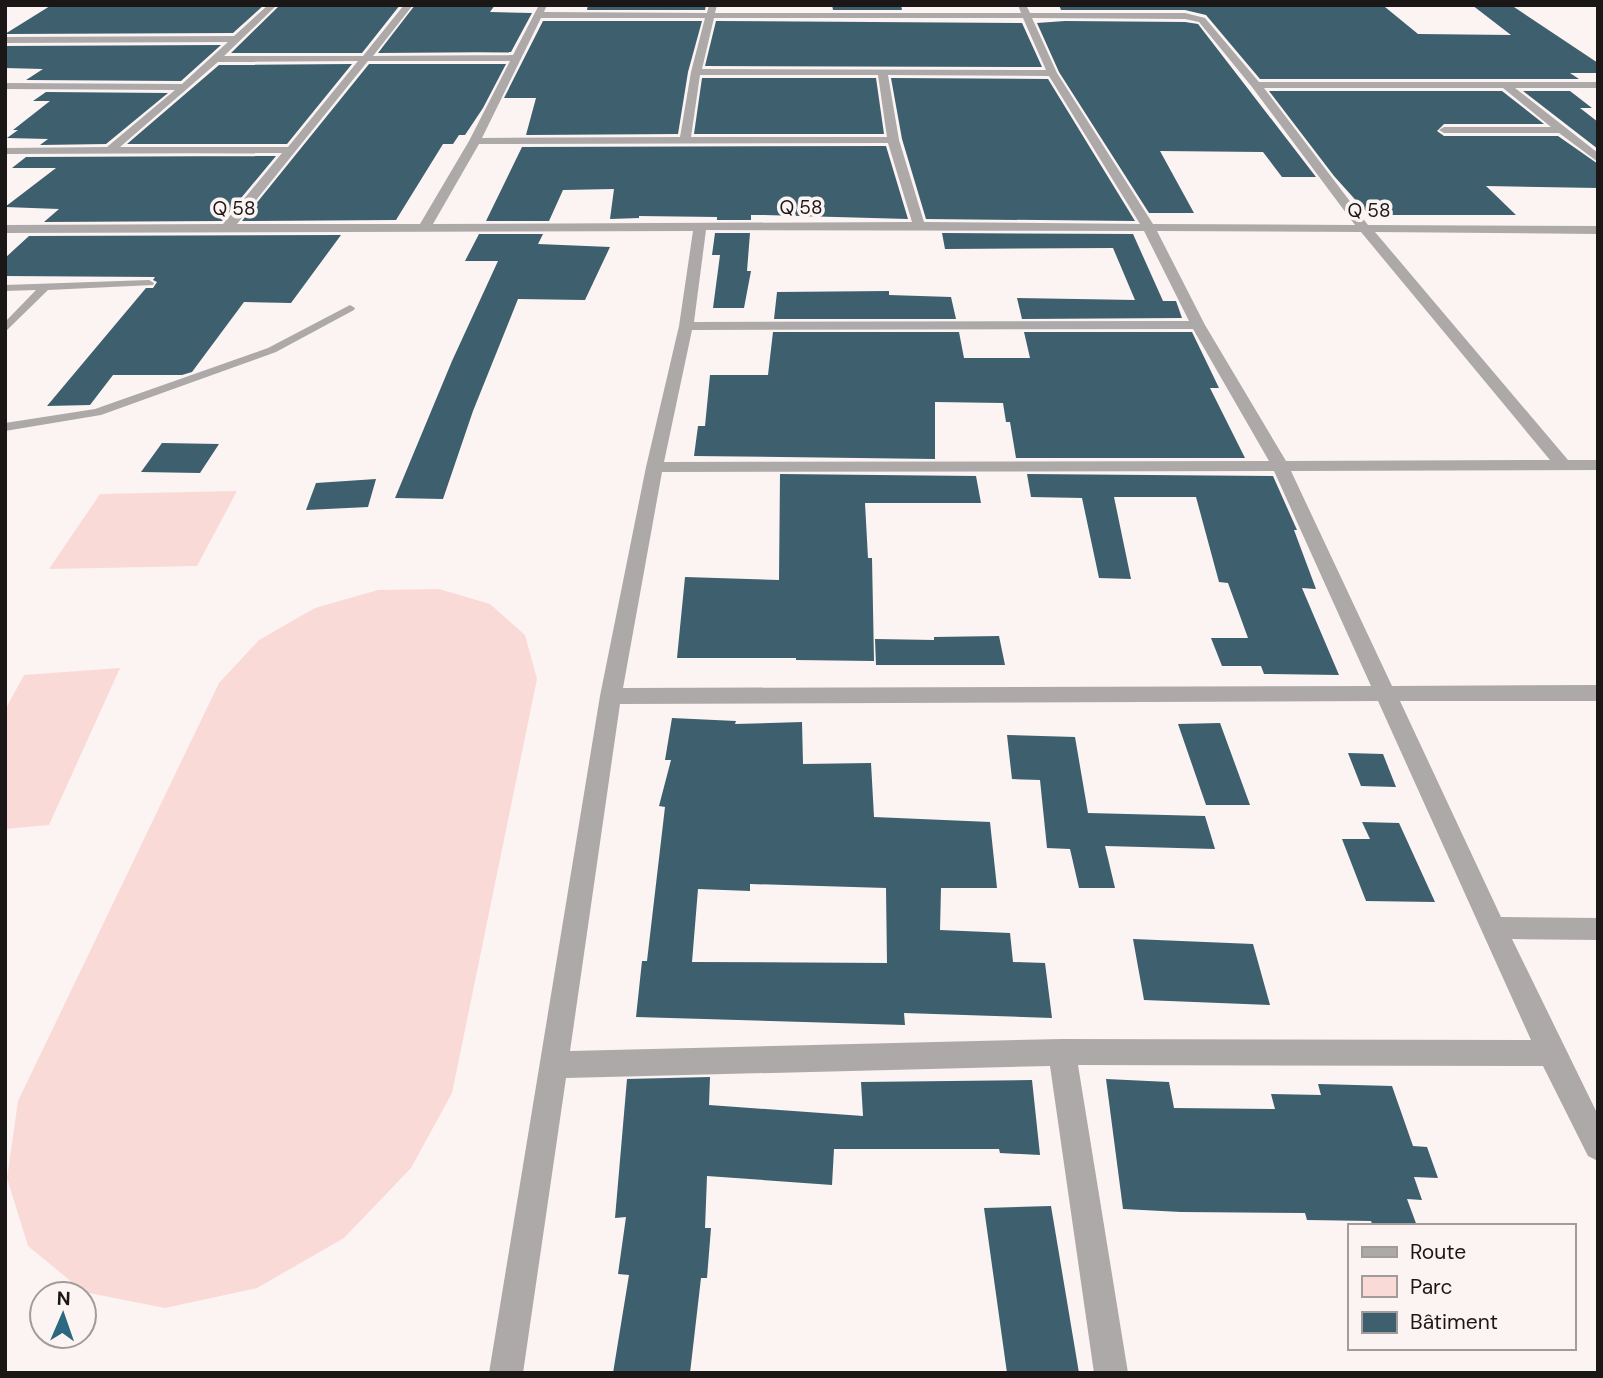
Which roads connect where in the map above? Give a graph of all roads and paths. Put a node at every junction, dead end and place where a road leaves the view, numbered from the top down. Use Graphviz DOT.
graph roads {
  1 [pos="273,5"];
  2 [pos="409,5"];
  3 [pos="540,10"];
  4 [pos="712,10"];
  5 [pos="865,10"];
  6 [pos="1024,10"];
  7 [pos="236,39"];
  8 [pos="5,40"];
  9 [pos="518,58"];
  10 [pos="216,59"];
  11 [pos="367,59"];
  12 [pos="696,72"];
  13 [pos="883,73"];
  14 [pos="1052,73"];
  15 [pos="1504,84"];
  16 [pos="1256,85"];
  17 [pos="1598,85"];
  18 [pos="10,86"];
  19 [pos="185,87"];
  20 [pos="5,93"];
  21 [pos="1444,130"];
  22 [pos="1562,130"];
  23 [pos="685,140"];
  24 [pos="893,140"];
  25 [pos="475,141"];
  26 [pos="292,150"];
  27 [pos="5,151"];
  28 [pos="109,151"];
  29 [pos="1598,159"];
  30 [pos="425,226"];
  31 [pos="919,226"];
  32 [pos="700,227"];
  33 [pos="228,228"];
  34 [pos="1149,228"];
  35 [pos="5,229"];
  36 [pos="1365,229"];
  37 [pos="1580,230"];
  38 [pos="1598,230"];
  39 [pos="1598,246"];
  40 [pos="149,283"];
  41 [pos="45,287"];
  42 [pos="5,288"];
  43 [pos="350,308"];
  44 [pos="1198,325"];
  45 [pos="686,326"];
  46 [pos="5,328"];
  47 [pos="5,427"];
  48 [pos="1563,465"];
  49 [pos="1598,465"];
  50 [pos="654,467"];
  51 [pos="1281,467"];
  52 [pos="1386,692"];
  53 [pos="1598,692"];
  54 [pos="611,696"];
  55 [pos="1494,928"];
  56 [pos="1598,929"];
  57 [pos="1062,1052"];
  58 [pos="1551,1053"];
  59 [pos="553,1065"];
  60 [pos="1598,1146"];
  61 [pos="506,1373"];
  62 [pos="1111,1373"];
  1 -- 7 [label="street"];
  2 -- 11 [label="street"];
  3 -- 4 [label="street"];
  3 -- 9 [label="street"];
  4 -- 5 [label="street"];
  4 -- 12 [label="street"];
  5 -- 6 [label="street"];
  6 -- 14 [label="street"];
  6 -- 16 [label="street"];
  7 -- 8 [label="street"];
  7 -- 10 [label="street"];
  9 -- 11 [label="street"];
  9 -- 25 [label="street"];
  10 -- 11 [label="street"];
  10 -- 19 [label="street"];
  11 -- 26 [label="street"];
  12 -- 13 [label="street"];
  12 -- 23 [label="street"];
  13 -- 14 [label="street"];
  13 -- 24 [label="street"];
  14 -- 34 [label="street"];
  15 -- 16 [label="street"];
  15 -- 17 [label="street"];
  15 -- 22 [label="street"];
  16 -- 36 [label="street"];
  18 -- 19 [label="street"];
  18 -- 20 [label="street"];
  19 -- 28 [label="street"];
  21 -- 22 [label="street"];
  22 -- 29 [label="street"];
  23 -- 24 [label="street"];
  23 -- 25 [label="street"];
  24 -- 31 [label="street"];
  25 -- 30 [label="street"];
  26 -- 28 [label="street"];
  26 -- 33 [label="street"];
  27 -- 28 [label="street"];
  30 -- 32 [label="street, Q 58"];
  30 -- 33 [label="street, Q 58"];
  31 -- 32 [label="street, Q 58"];
  31 -- 34 [label="street, Q 58"];
  32 -- 45 [label="street"];
  33 -- 35 [label="street, Q 58"];
  34 -- 36 [label="street, Q 58"];
  34 -- 44 [label="street"];
  36 -- 37 [label="street, Q 58"];
  36 -- 48 [label="street"];
  37 -- 38 [label="street, Q 58"];
  37 -- 39 [label="street"];
  40 -- 41 [label="lane"];
  41 -- 42 [label="lane"];
  41 -- 46 [label="lane"];
  43 -- 47 [label="lane"];
  44 -- 45 [label="street"];
  44 -- 51 [label="street"];
  45 -- 50 [label="street"];
  48 -- 49 [label="street"];
  48 -- 51 [label="street"];
  50 -- 51 [label="street"];
  50 -- 54 [label="street"];
  51 -- 52 [label="street"];
  52 -- 53 [label="street"];
  52 -- 54 [label="street"];
  52 -- 55 [label="street"];
  54 -- 59 [label="street"];
  55 -- 56 [label="street"];
  55 -- 58 [label="street"];
  57 -- 58 [label="street"];
  57 -- 59 [label="street"];
  57 -- 62 [label="street"];
  58 -- 60 [label="street"];
  59 -- 61 [label="street"];
}
